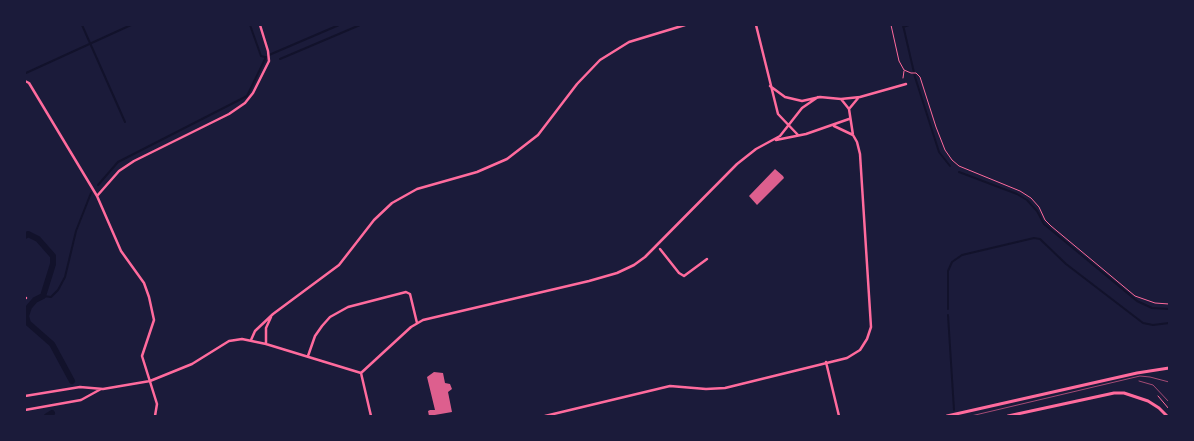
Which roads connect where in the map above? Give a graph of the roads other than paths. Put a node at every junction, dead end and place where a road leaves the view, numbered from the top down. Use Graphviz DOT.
graph roads {
  1 [pos="260,25"];
  2 [pos="685,25"];
  3 [pos="756,25"];
  4 [pos="25,81"];
  5 [pos="906,84"];
  6 [pos="770,86"];
  7 [pos="818,97"];
  8 [pos="860,97"];
  9 [pos="841,99"];
  10 [pos="849,109"];
  11 [pos="850,119"];
  12 [pos="792,120"];
  13 [pos="787,125"];
  14 [pos="834,125"];
  15 [pos="792,130"];
  16 [pos="798,135"];
  17 [pos="853,135"];
  18 [pos="774,140"];
  19 [pos="97,196"];
  20 [pos="660,249"];
  21 [pos="707,259"];
  22 [pos="271,315"];
  23 [pos="417,323"];
  24 [pos="251,340"];
  25 [pos="266,344"];
  26 [pos="308,356"];
  27 [pos="826,362"];
  28 [pos="1169,368"];
  29 [pos="361,372"];
  30 [pos="150,381"];
  31 [pos="103,389"];
  32 [pos="25,396"];
  33 [pos="25,410"];
  34 [pos="155,416"];
  35 [pos="372,416"];
  36 [pos="545,416"];
  37 [pos="839,416"];
  38 [pos="948,416"];
  39 [pos="1008,416"];
  40 [pos="1167,416"];
  1 -- 19 [label="street"];
  2 -- 22 [label="street"];
  3 -- 6 [label="street"];
  4 -- 19 [label="street"];
  5 -- 8 [label="street"];
  6 -- 7 [label="street"];
  6 -- 13 [label="street"];
  7 -- 9 [label="street"];
  7 -- 12 [label="street"];
  8 -- 9 [label="street"];
  8 -- 10 [label="street"];
  9 -- 10 [label="street"];
  10 -- 11 [label="street"];
  11 -- 14 [label="street"];
  11 -- 17 [label="street"];
  12 -- 13 [label="street"];
  12 -- 15 [label="street"];
  13 -- 15 [label="street"];
  13 -- 18 [label="street"];
  14 -- 16 [label="street"];
  14 -- 17 [label="street"];
  15 -- 16 [label="street"];
  16 -- 18 [label="street"];
  17 -- 27 [label="street"];
  18 -- 23 [label="street"];
  19 -- 30 [label="street"];
  20 -- 21 [label="street"];
  22 -- 24 [label="street"];
  22 -- 25 [label="street"];
  23 -- 26 [label="street"];
  23 -- 29 [label="street"];
  24 -- 25 [label="street"];
  24 -- 30 [label="street"];
  25 -- 26 [label="street"];
  26 -- 29 [label="street"];
  27 -- 36 [label="street"];
  27 -- 37 [label="street"];
  28 -- 38 [label="street"];
  29 -- 35 [label="street"];
  30 -- 31 [label="street"];
  30 -- 34 [label="street"];
  31 -- 32 [label="street"];
  31 -- 33 [label="street"];
  39 -- 40 [label="street"];
}
